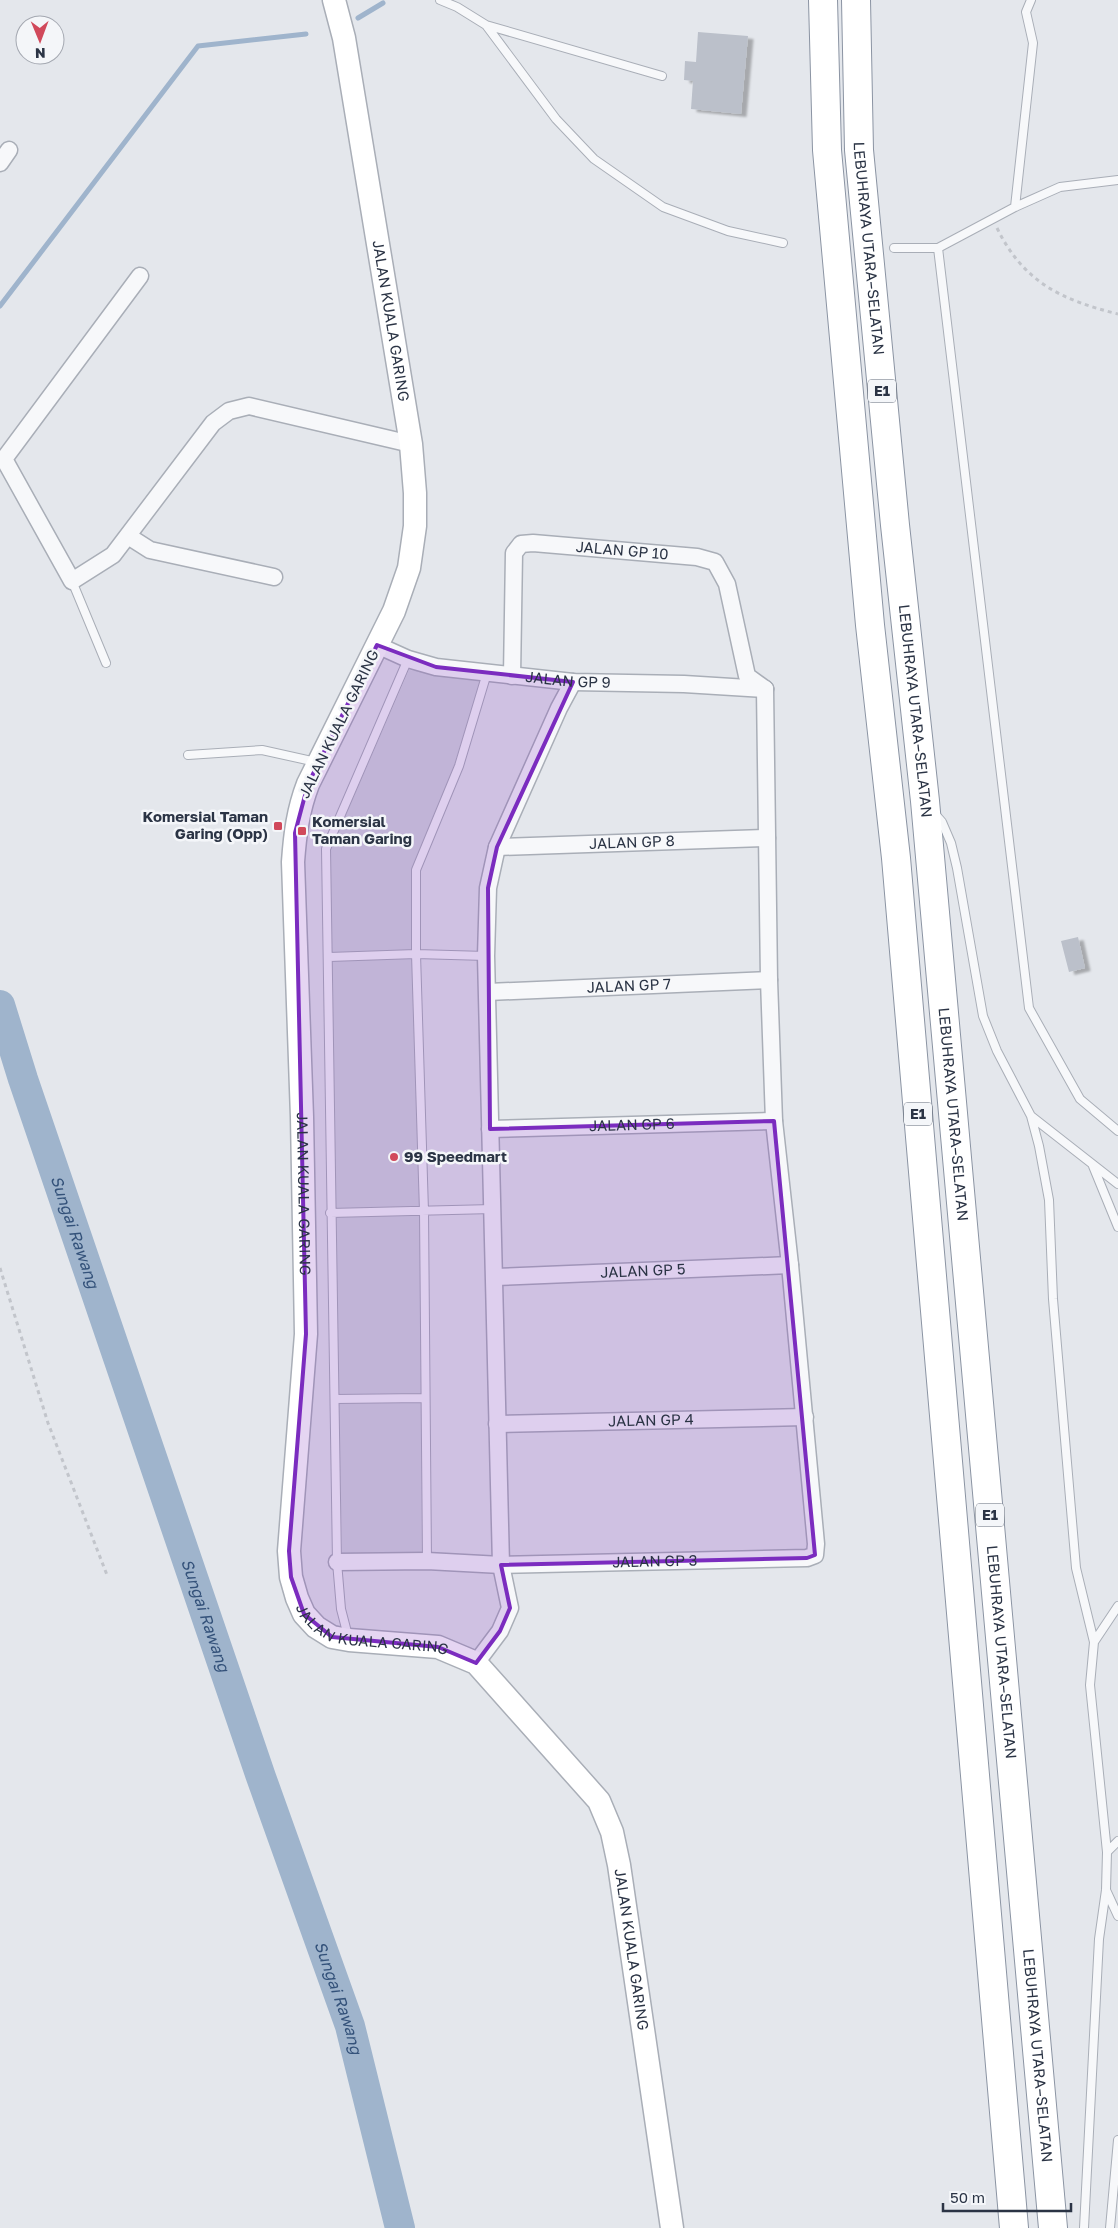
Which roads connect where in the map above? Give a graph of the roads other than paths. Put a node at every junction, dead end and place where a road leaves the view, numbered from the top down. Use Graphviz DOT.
graph roads {
  1 [pos="334,0"];
  2 [pos="440,0"];
  3 [pos="823,0"];
  4 [pos="856,0"];
  5 [pos="1031,0"];
  6 [pos="486,25"];
  7 [pos="662,76"];
  8 [pos="1118,180"];
  9 [pos="1015,207"];
  10 [pos="782,243"];
  11 [pos="894,248"];
  12 [pos="938,248"];
  13 [pos="140,276"];
  14 [pos="411,444"];
  15 [pos="2,457"];
  16 [pos="128,536"];
  17 [pos="274,577"];
  18 [pos="72,581"];
  19 [pos="377,646"];
  20 [pos="408,659"];
  21 [pos="106,662"];
  22 [pos="487,673"];
  23 [pos="512,676"];
  24 [pos="573,682"];
  25 [pos="765,689"];
  26 [pos="188,754"];
  27 [pos="318,763"];
  28 [pos="925,801"];
  29 [pos="767,838"];
  30 [pos="497,847"];
  31 [pos="416,954"];
  32 [pos="486,956"];
  33 [pos="329,957"];
  34 [pos="769,980"];
  35 [pos="488,992"];
  36 [pos="1031,1116"];
  37 [pos="774,1121"];
  38 [pos="490,1129"];
  39 [pos="1118,1131"];
  40 [pos="1093,1164"];
  41 [pos="1118,1184"];
  42 [pos="494,1209"];
  43 [pos="424,1211"];
  44 [pos="330,1213"];
  45 [pos="1118,1227"];
  46 [pos="790,1265"];
  47 [pos="495,1277"];
  48 [pos="424,1398"];
  49 [pos="334,1399"];
  50 [pos="805,1417"];
  51 [pos="497,1424"];
  52 [pos="427,1560"];
  53 [pos="337,1562"];
  54 [pos="500,1565"];
  55 [pos="1118,1606"];
  56 [pos="349,1640"];
  57 [pos="1094,1642"];
  58 [pos="476,1663"];
  59 [pos="1118,1841"];
  60 [pos="1107,1852"];
  61 [pos="1106,1890"];
  62 [pos="1118,1916"];
  63 [pos="1118,2140"];
  64 [pos="672,2228"];
  65 [pos="1014,2228"];
  66 [pos="1053,2228"];
  67 [pos="1084,2228"];
  68 [pos="1110,2228"];
  1 -- 14 [label="street, JALAN KUALA GARING"];
  2 -- 6 [label="lane"];
  3 -- 65 [label="highway, E1"];
  4 -- 28 [label="highway, LEBUHRAYA UTARA–SELATAN / E1"];
  5 -- 9 [label="lane"];
  6 -- 7 [label="lane"];
  6 -- 10 [label="lane"];
  8 -- 9 [label="lane"];
  9 -- 12 [label="lane"];
  11 -- 12 [label="lane"];
  12 -- 39 [label="lane"];
  13 -- 15 [label="street"];
  14 -- 16 [label="street"];
  14 -- 19 [label="street, JALAN KUALA GARING"];
  15 -- 18 [label="street"];
  16 -- 17 [label="street"];
  16 -- 18 [label="street"];
  18 -- 21 [label="lane"];
  19 -- 20 [label="street, JALAN GP 9"];
  19 -- 27 [label="street, JALAN KUALA GARING"];
  20 -- 22 [label="street, JALAN GP 9"];
  20 -- 33 [label="lane"];
  22 -- 23 [label="street, JALAN GP 9"];
  22 -- 31 [label="lane"];
  23 -- 24 [label="street, JALAN GP 9"];
  23 -- 25 [label="street, JALAN GP 10"];
  24 -- 25 [label="street, JALAN GP 9"];
  24 -- 30 [label="street"];
  25 -- 29 [label="street"];
  26 -- 27 [label="lane"];
  27 -- 56 [label="street, JALAN KUALA GARING"];
  28 -- 36 [label="lane"];
  28 -- 66 [label="highway, LEBUHRAYA UTARA–SELATAN / E1"];
  29 -- 30 [label="street, JALAN GP 8"];
  29 -- 34 [label="street"];
  30 -- 32 [label="street"];
  31 -- 32 [label="lane"];
  31 -- 33 [label="lane"];
  31 -- 43 [label="lane"];
  32 -- 35 [label="street"];
  33 -- 44 [label="lane"];
  34 -- 35 [label="street, JALAN GP 7"];
  34 -- 37 [label="street"];
  35 -- 38 [label="street"];
  36 -- 40 [label="lane"];
  36 -- 57 [label="lane"];
  37 -- 38 [label="street, JALAN GP 6"];
  37 -- 46 [label="street"];
  38 -- 42 [label="street"];
  40 -- 41 [label="lane"];
  40 -- 45 [label="lane"];
  42 -- 43 [label="lane"];
  42 -- 47 [label="street"];
  43 -- 44 [label="lane"];
  43 -- 48 [label="lane"];
  44 -- 49 [label="lane"];
  46 -- 47 [label="street, JALAN GP 5"];
  46 -- 50 [label="street"];
  47 -- 51 [label="street"];
  48 -- 49 [label="lane"];
  48 -- 52 [label="lane"];
  49 -- 53 [label="lane"];
  50 -- 51 [label="street, JALAN GP 4"];
  50 -- 54 [label="street, JALAN GP 3"];
  51 -- 54 [label="street"];
  52 -- 53 [label="street, JALAN GP 3"];
  52 -- 54 [label="street, JALAN GP 3"];
  53 -- 56 [label="lane"];
  54 -- 58 [label="street"];
  55 -- 57 [label="lane"];
  56 -- 58 [label="street, JALAN KUALA GARING"];
  57 -- 60 [label="lane"];
  58 -- 64 [label="street, JALAN KUALA GARING"];
  59 -- 60 [label="lane"];
  60 -- 61 [label="lane"];
  61 -- 62 [label="lane"];
  61 -- 67 [label="lane"];
  63 -- 68 [label="lane"];
}
